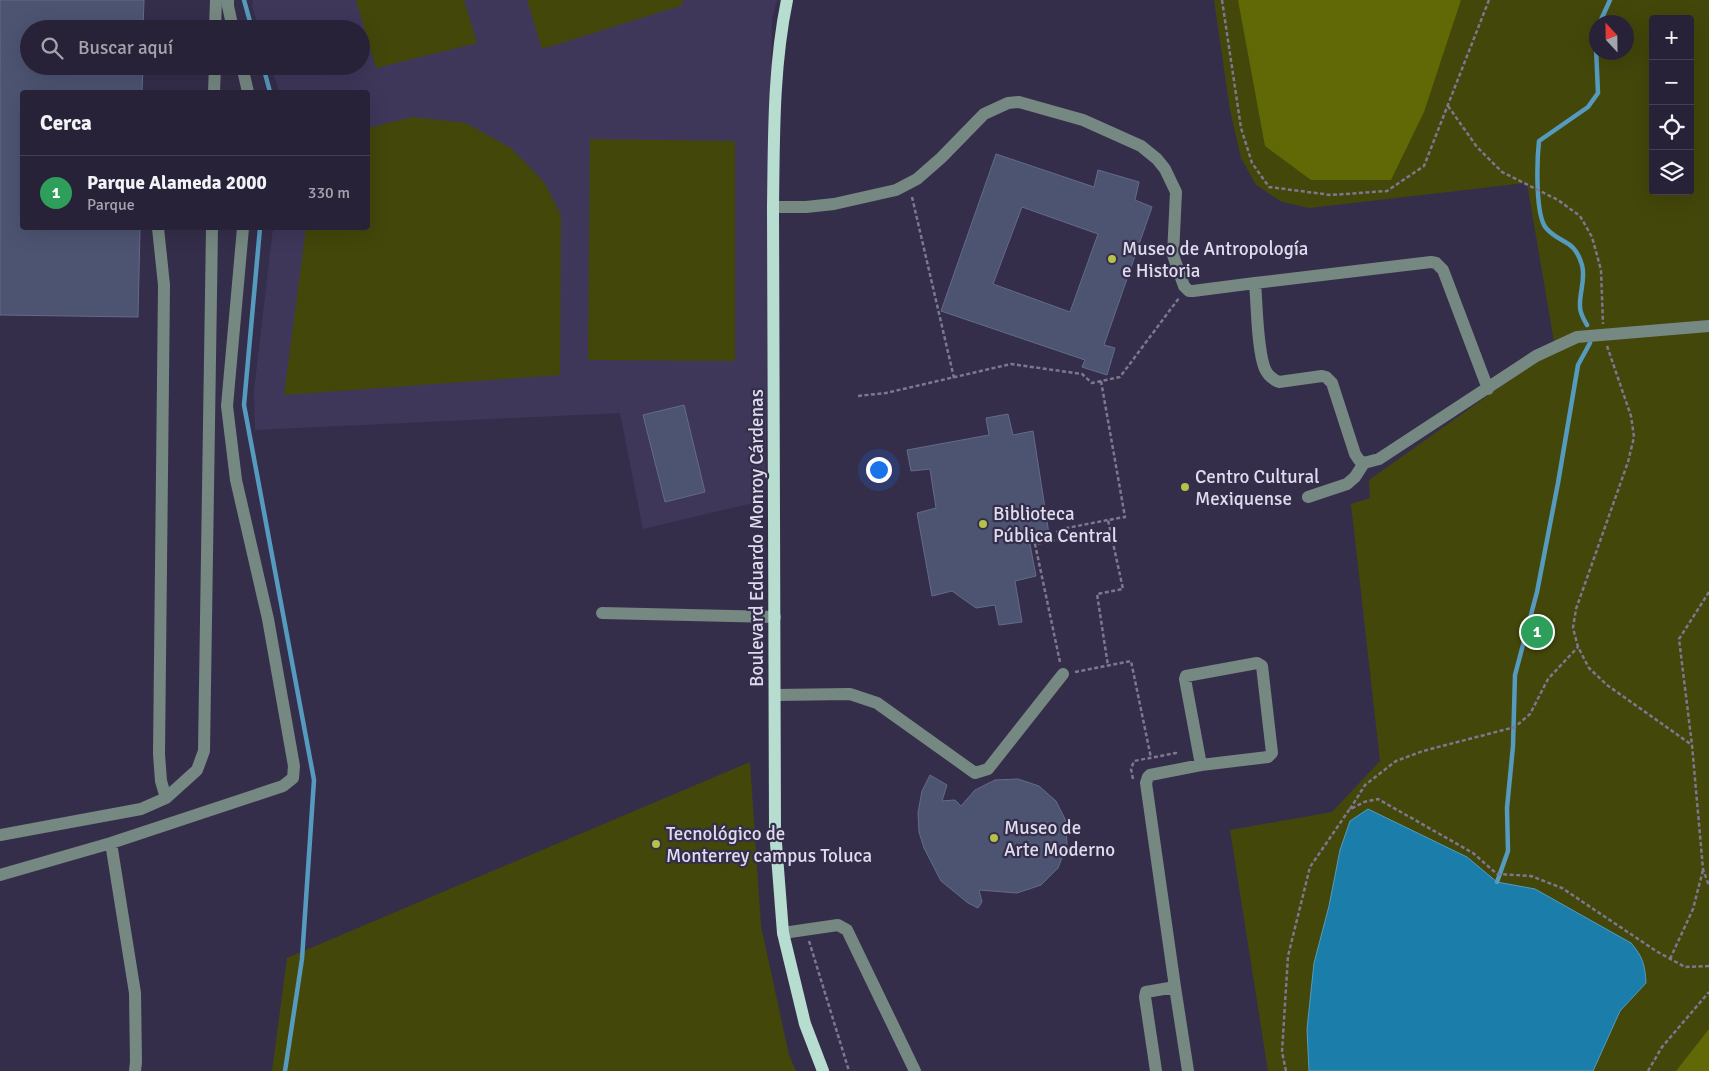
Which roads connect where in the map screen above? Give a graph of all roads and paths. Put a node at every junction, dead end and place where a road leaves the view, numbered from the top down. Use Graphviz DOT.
graph roads {
  1 [pos="216,0"];
  2 [pos="228,0"];
  3 [pos="787,0"];
  4 [pos="1222,0"];
  5 [pos="1489,0"];
  6 [pos="215,20"];
  7 [pos="231,20"];
  8 [pos="215,75"];
  9 [pos="244,75"];
  10 [pos="214,90"];
  11 [pos="248,90"];
  12 [pos="1448,106"];
  13 [pos="908,183"];
  14 [pos="774,207"];
  15 [pos="158,230"];
  16 [pos="212,230"];
  17 [pos="243,230"];
  18 [pos="1256,283"];
  19 [pos="1186,289"];
  20 [pos="1709,326"];
  21 [pos="1603,334"];
  22 [pos="954,378"];
  23 [pos="1101,381"];
  24 [pos="1488,389"];
  25 [pos="858,396"];
  26 [pos="1364,462"];
  27 [pos="1308,497"];
  28 [pos="1108,520"];
  29 [pos="1709,592"];
  30 [pos="602,613"];
  31 [pos="775,617"];
  32 [pos="1578,646"];
  33 [pos="1108,666"];
  34 [pos="1062,674"];
  35 [pos="775,695"];
  36 [pos="1692,746"];
  37 [pos="1184,758"];
  38 [pos="1201,766"];
  39 [pos="166,798"];
  40 [pos="1349,810"];
  41 [pos="0,835"];
  42 [pos="112,843"];
  43 [pos="1704,869"];
  44 [pos="0,875"];
  45 [pos="1709,886"];
  46 [pos="783,933"];
  47 [pos="806,935"];
  48 [pos="1670,959"];
  49 [pos="1709,966"];
  50 [pos="1175,987"];
  51 [pos="1709,992"];
  52 [pos="135,1071"];
  53 [pos="823,1071"];
  54 [pos="849,1071"];
  55 [pos="914,1071"];
  56 [pos="1156,1071"];
  57 [pos="1188,1071"];
  58 [pos="1286,1071"];
  59 [pos="1648,1071"];
  1 -- 6 [label="street"];
  2 -- 7 [label="street"];
  3 -- 14 [label="main road, Boulevard Eduardo Monroy Cárdenas"];
  4 -- 12 [label="path"];
  5 -- 12 [label="path"];
  8 -- 10 [label="street"];
  9 -- 11 [label="street"];
  12 -- 21 [label="path"];
  13 -- 14 [label="street"];
  13 -- 19 [label="street"];
  13 -- 22 [label="path"];
  14 -- 31 [label="main road, Boulevard Eduardo Monroy Cárdenas"];
  15 -- 39 [label="street"];
  16 -- 39 [label="street"];
  17 -- 42 [label="street"];
  18 -- 19 [label="street"];
  18 -- 24 [label="street"];
  18 -- 26 [label="street"];
  19 -- 23 [label="path"];
  20 -- 21 [label="street"];
  21 -- 24 [label="street"];
  21 -- 32 [label="path"];
  22 -- 23 [label="path"];
  22 -- 25 [label="path"];
  23 -- 28 [label="path"];
  24 -- 26 [label="street"];
  26 -- 27 [label="street"];
  28 -- 33 [label="path"];
  28 -- 34 [label="path"];
  29 -- 36 [label="path"];
  30 -- 31 [label="street"];
  31 -- 35 [label="main road, Boulevard Eduardo Monroy Cárdenas"];
  32 -- 36 [label="path"];
  32 -- 40 [label="path"];
  33 -- 34 [label="path"];
  33 -- 37 [label="path"];
  34 -- 35 [label="street"];
  35 -- 46 [label="main road, Boulevard Eduardo Monroy Cárdenas"];
  36 -- 43 [label="path"];
  38 -- 38 [label="street"];
  38 -- 50 [label="street"];
  39 -- 41 [label="street"];
  40 -- 48 [label="path"];
  40 -- 58 [label="path"];
  42 -- 44 [label="street"];
  42 -- 52 [label="street"];
  43 -- 45 [label="path"];
  43 -- 48 [label="path"];
  46 -- 53 [label="main road, Boulevard Eduardo Monroy Cárdenas"];
  46 -- 55 [label="street"];
  47 -- 54 [label="path"];
  48 -- 49 [label="path"];
  50 -- 56 [label="street"];
  50 -- 57 [label="street"];
  51 -- 59 [label="path"];
}
